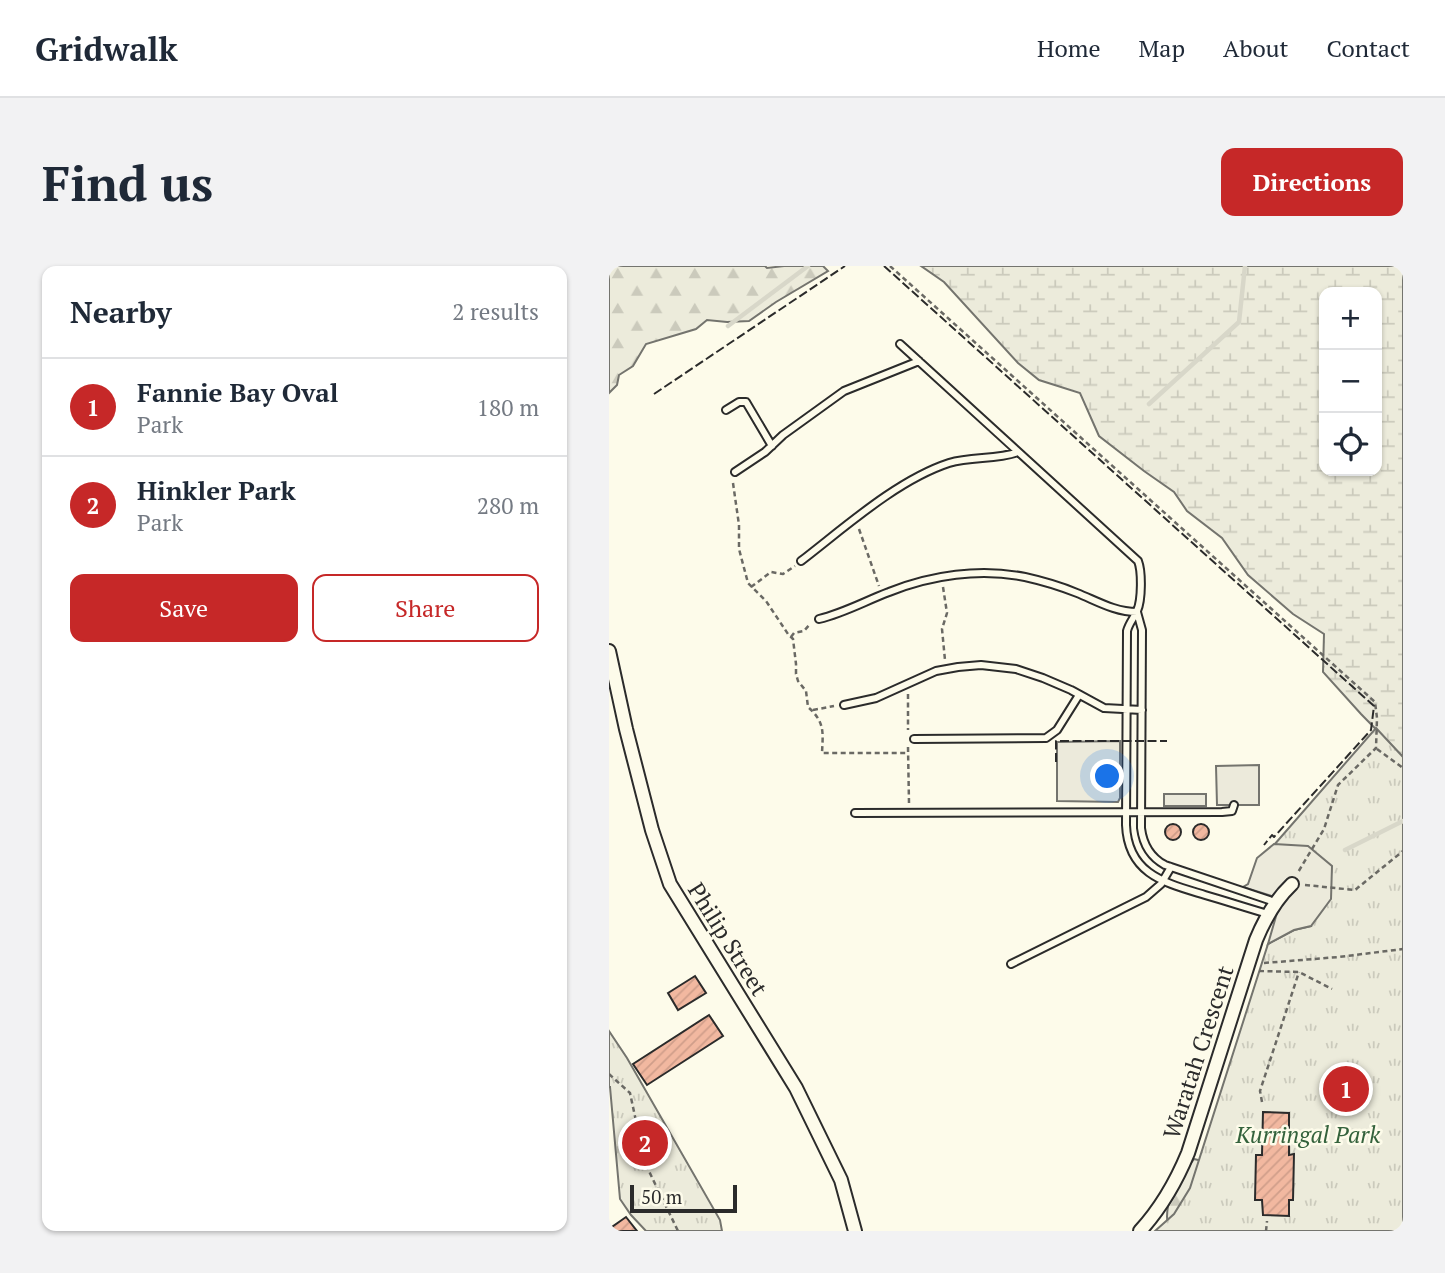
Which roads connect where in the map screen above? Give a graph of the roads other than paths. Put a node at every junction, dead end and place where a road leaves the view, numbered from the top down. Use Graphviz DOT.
graph roads {
  1 [pos="900,344"];
  2 [pos="919,361"];
  3 [pos="726,410"];
  4 [pos="772,446"];
  5 [pos="1018,452"];
  6 [pos="735,472"];
  7 [pos="800,561"];
  8 [pos="1137,612"];
  9 [pos="820,619"];
  10 [pos="609,651"];
  11 [pos="1079,695"];
  12 [pos="614,699"];
  13 [pos="844,705"];
  14 [pos="1127,710"];
  15 [pos="1142,710"];
  16 [pos="914,739"];
  17 [pos="1234,805"];
  18 [pos="855,813"];
  19 [pos="1126,813"];
  20 [pos="1141,813"];
  21 [pos="1171,867"];
  22 [pos="1163,882"];
  23 [pos="1292,884"];
  24 [pos="1275,902"];
  25 [pos="1268,914"];
  26 [pos="1011,964"];
  27 [pos="855,1231"];
  28 [pos="1140,1231"];
  1 -- 2 [label="lane"];
  2 -- 4 [label="lane"];
  2 -- 5 [label="lane"];
  3 -- 4 [label="lane"];
  4 -- 6 [label="lane"];
  5 -- 7 [label="lane"];
  5 -- 8 [label="lane"];
  8 -- 9 [label="lane"];
  8 -- 14 [label="lane"];
  8 -- 15 [label="lane"];
  10 -- 12 [label="street, Philip Street"];
  11 -- 13 [label="lane"];
  11 -- 14 [label="lane"];
  11 -- 16 [label="lane"];
  12 -- 27 [label="street, Philip Street"];
  14 -- 15 [label="lane"];
  14 -- 19 [label="lane"];
  15 -- 20 [label="lane"];
  17 -- 20 [label="lane"];
  18 -- 19 [label="lane"];
  19 -- 20 [label="lane"];
  19 -- 22 [label="lane"];
  20 -- 21 [label="lane"];
  21 -- 22 [label="lane"];
  21 -- 24 [label="lane"];
  22 -- 25 [label="lane"];
  22 -- 26 [label="lane"];
  23 -- 24 [label="street, Waratah Crescent"];
  24 -- 25 [label="street, Waratah Crescent"];
  25 -- 28 [label="street, Waratah Crescent"];
}
